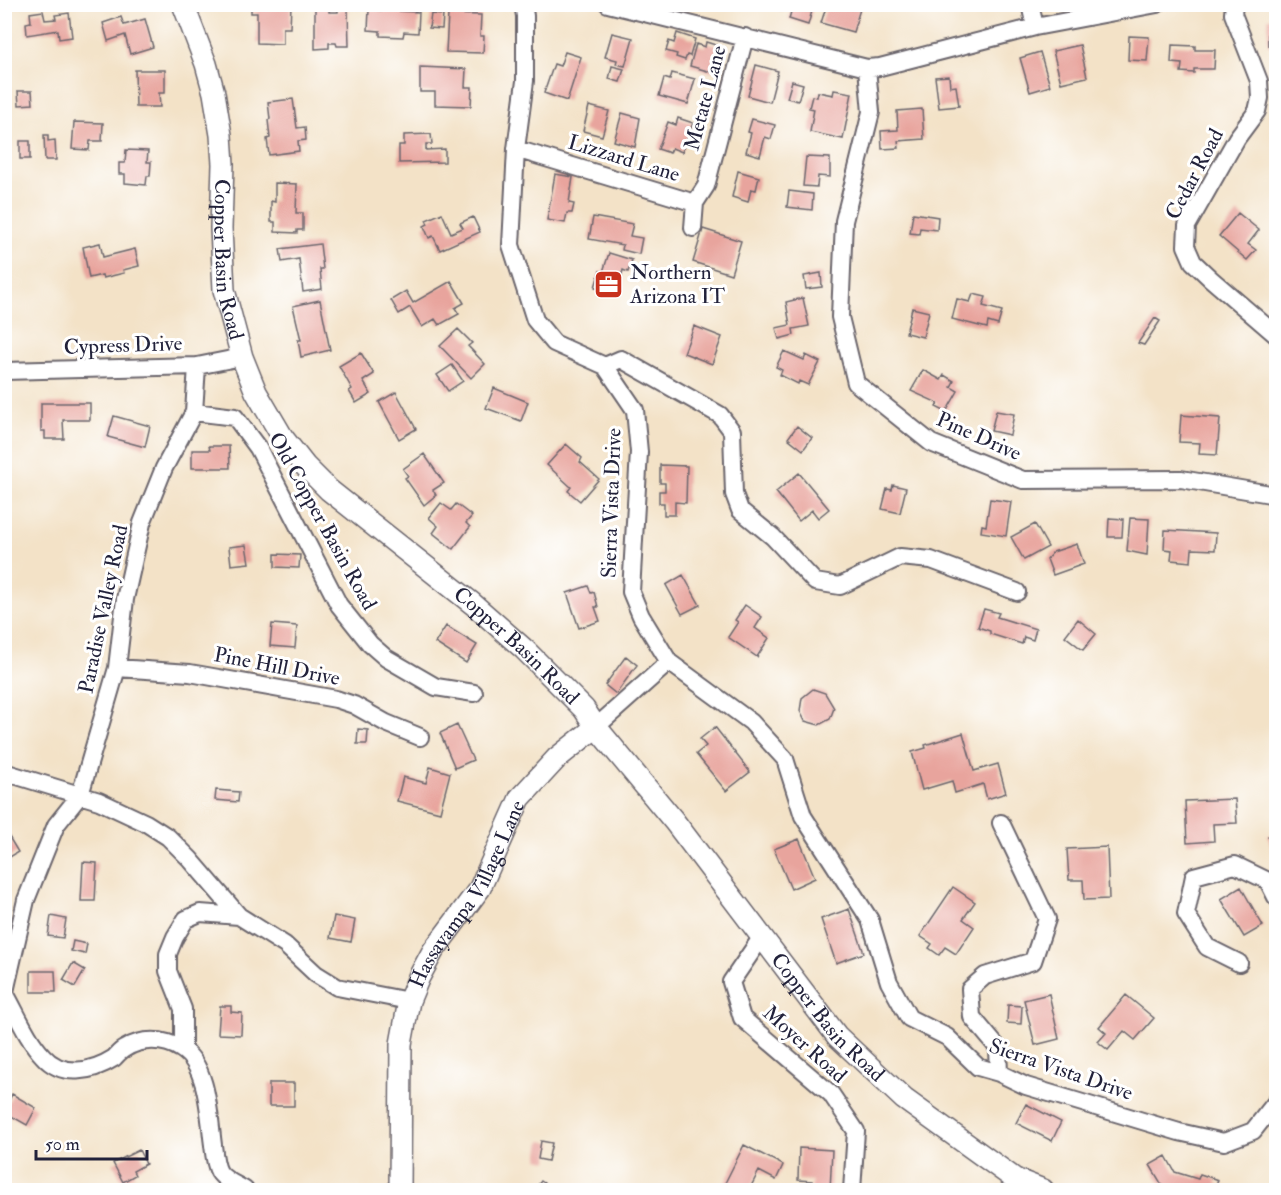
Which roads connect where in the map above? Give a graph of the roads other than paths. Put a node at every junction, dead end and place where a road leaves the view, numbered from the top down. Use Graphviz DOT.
graph roads {
  1 [pos="183,4"];
  2 [pos="523,4"];
  3 [pos="608,4"];
  4 [pos="1030,4"];
  5 [pos="1157,4"];
  6 [pos="1234,4"];
  7 [pos="1035,27"];
  8 [pos="744,37"];
  9 [pos="867,68"];
  10 [pos="516,149"];
  11 [pos="695,203"];
  12 [pos="693,228"];
  13 [pos="1276,335"];
  14 [pos="242,357"];
  15 [pos="197,366"];
  16 [pos="604,366"];
  17 [pos="4,371"];
  18 [pos="194,412"];
  19 [pos="1276,495"];
  20 [pos="1017,592"];
  21 [pos="669,662"];
  22 [pos="117,668"];
  23 [pos="474,693"];
  24 [pos="596,727"];
  25 [pos="420,737"];
  26 [pos="4,772"];
  27 [pos="80,795"];
  28 [pos="1001,823"];
  29 [pos="1276,897"];
  30 [pos="239,916"];
  31 [pos="761,938"];
  32 [pos="1239,963"];
  33 [pos="5,995"];
  34 [pos="409,1001"];
  35 [pos="183,1050"];
  36 [pos="999,1073"];
  37 [pos="1276,1102"];
  38 [pos="1014,1185"];
  39 [pos="245,1191"];
  40 [pos="400,1191"];
  41 [pos="852,1191"];
  42 [pos="1043,1191"];
  1 -- 14 [label="street, Copper Basin Road"];
  2 -- 10 [label="street"];
  3 -- 8 [label="street"];
  4 -- 7 [label="street"];
  5 -- 7 [label="street"];
  6 -- 13 [label="street, Cedar Road"];
  7 -- 9 [label="street"];
  8 -- 9 [label="street"];
  8 -- 11 [label="street, Metate Lane"];
  9 -- 19 [label="street, Pine Drive"];
  10 -- 11 [label="street, Lizzard Lane"];
  10 -- 16 [label="street"];
  11 -- 12 [label="street, Lizzard Lane"];
  14 -- 15 [label="street, Cypress Drive"];
  14 -- 24 [label="street, Copper Basin Road"];
  15 -- 17 [label="street, Cypress Drive"];
  15 -- 18 [label="street, Paradise Valley Road"];
  16 -- 20 [label="street"];
  16 -- 21 [label="street, Sierra Vista Drive"];
  18 -- 22 [label="street, Paradise Valley Road"];
  18 -- 23 [label="street, Old Copper Basin Road"];
  21 -- 24 [label="street, Hassayampa Village Lane"];
  21 -- 36 [label="street, Sierra Vista Drive"];
  22 -- 25 [label="street, Pine Hill Drive"];
  22 -- 27 [label="street, Paradise Valley Road"];
  24 -- 31 [label="street, Copper Basin Road"];
  24 -- 34 [label="street, Hassayampa Village Lane"];
  26 -- 27 [label="street"];
  27 -- 30 [label="street"];
  27 -- 33 [label="street, Paradise Valley Road"];
  28 -- 36 [label="street"];
  29 -- 32 [label="street"];
  30 -- 34 [label="street"];
  30 -- 35 [label="street"];
  31 -- 38 [label="street, Copper Basin Road"];
  31 -- 41 [label="street, Moyer Road"];
  33 -- 35 [label="street"];
  34 -- 40 [label="street, Hassayampa Village Lane"];
  35 -- 39 [label="street"];
  36 -- 37 [label="street, Sierra Vista Drive"];
  38 -- 42 [label="street, Copper Basin Road"];
}
